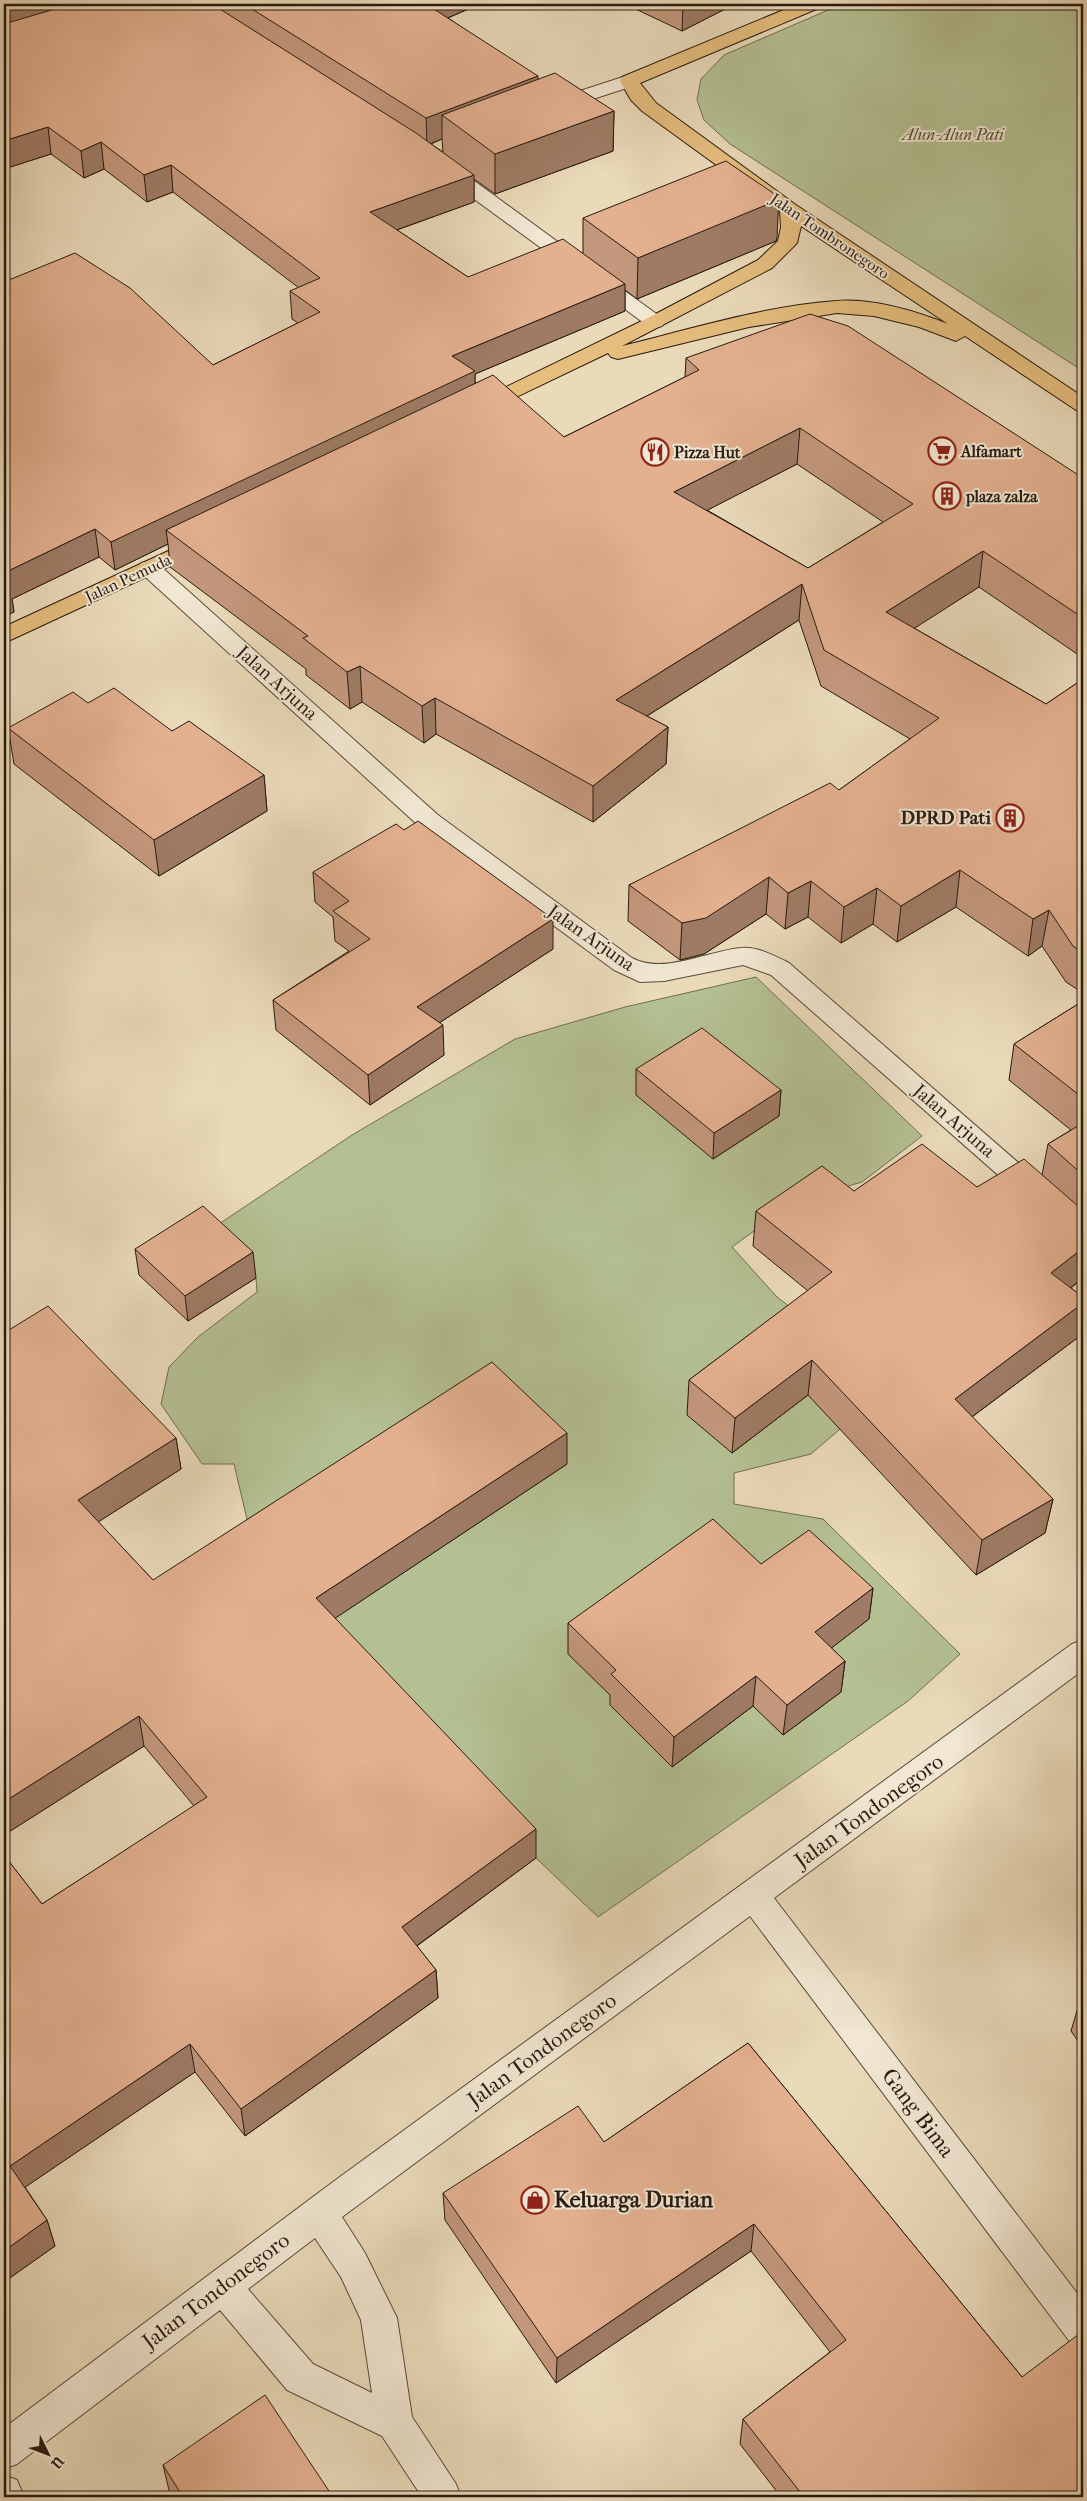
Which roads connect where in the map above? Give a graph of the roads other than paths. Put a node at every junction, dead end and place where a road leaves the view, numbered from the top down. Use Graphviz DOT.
graph roads {
  1 [pos="812,4"];
  2 [pos="779,11"];
  3 [pos="629,81"];
  4 [pos="536,112"];
  5 [pos="433,160"];
  6 [pos="789,209"];
  7 [pos="655,322"];
  8 [pos="1004,355"];
  9 [pos="549,373"];
  10 [pos="1083,406"];
  11 [pos="460,417"];
  12 [pos="220,533"];
  13 [pos="149,568"];
  14 [pos="4,636"];
  15 [pos="1083,1234"];
  16 [pos="1083,1653"];
  17 [pos="754,1895"];
  18 [pos="320,2214"];
  19 [pos="222,2286"];
  20 [pos="1083,2330"];
  21 [pos="395,2423"];
  22 [pos="4,2451"];
  23 [pos="4,2494"];
  24 [pos="6,2497"];
  25 [pos="443,2497"];
  1 -- 2 [label="main road"];
  2 -- 3 [label="main road"];
  3 -- 4 [label="street"];
  3 -- 6 [label="main road, Jalan Tombronegoro"];
  5 -- 7 [label="street"];
  6 -- 7 [label="main road"];
  6 -- 8 [label="main road, Jalan Tombronegoro"];
  7 -- 9 [label="main road"];
  8 -- 9 [label="main road"];
  8 -- 10 [label="main road, Jalan Tombronegoro"];
  9 -- 11 [label="main road"];
  12 -- 13 [label="main road, Jalan Pemuda"];
  13 -- 14 [label="main road, Jalan Pemuda"];
  13 -- 15 [label="street, Jalan Arjuna"];
  16 -- 17 [label="street, Jalan Tondonegoro"];
  17 -- 18 [label="street, Jalan Tondonegoro"];
  17 -- 20 [label="street, Gang Bima"];
  18 -- 19 [label="street, Jalan Tondonegoro"];
  18 -- 21 [label="street"];
  19 -- 21 [label="street"];
  19 -- 22 [label="street, Jalan Tondonegoro"];
  21 -- 25 [label="street"];
  23 -- 24 [label="street"];
}
